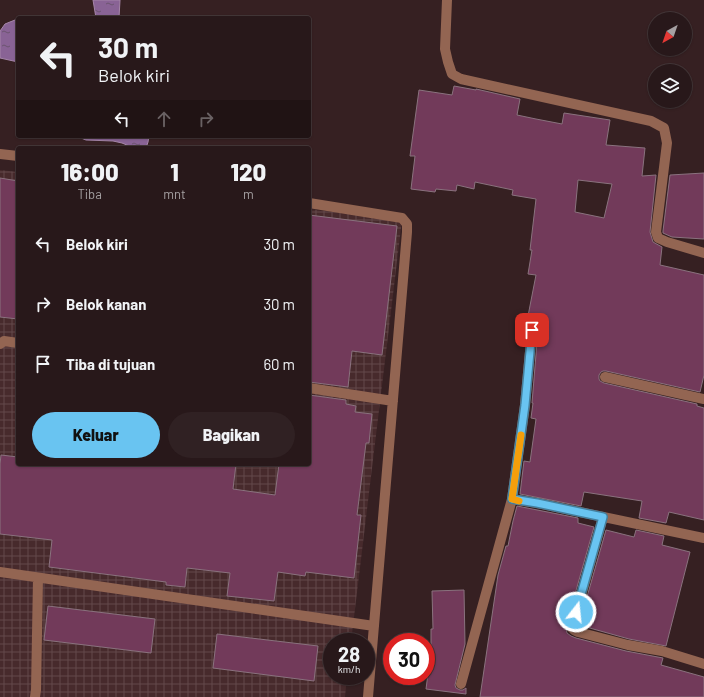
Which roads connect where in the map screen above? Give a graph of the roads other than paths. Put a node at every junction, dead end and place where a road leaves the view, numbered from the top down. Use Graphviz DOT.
graph roads {
  1 [pos="447,0"];
  2 [pos="0,154"];
  3 [pos="16,156"];
  4 [pos="311,203"];
  5 [pos="704,253"];
  6 [pos="532,330"];
  7 [pos="16,343"];
  8 [pos="0,344"];
  9 [pos="605,376"];
  10 [pos="311,388"];
  11 [pos="704,399"];
  12 [pos="393,401"];
  13 [pos="512,499"];
  14 [pos="603,517"];
  15 [pos="704,538"];
  16 [pos="0,572"];
  17 [pos="38,578"];
  18 [pos="374,626"];
  19 [pos="704,664"];
  20 [pos="461,684"];
  21 [pos="35,697"];
  22 [pos="368,697"];
  1 -- 5 [label="street"];
  2 -- 3 [label="street"];
  4 -- 12 [label="street"];
  6 -- 13 [label="street"];
  7 -- 8 [label="street"];
  9 -- 11 [label="street"];
  10 -- 12 [label="street"];
  12 -- 18 [label="street"];
  13 -- 14 [label="street"];
  13 -- 20 [label="street"];
  14 -- 15 [label="street"];
  14 -- 19 [label="street"];
  16 -- 17 [label="street"];
  17 -- 18 [label="street"];
  17 -- 21 [label="street"];
  18 -- 22 [label="street"];
}
